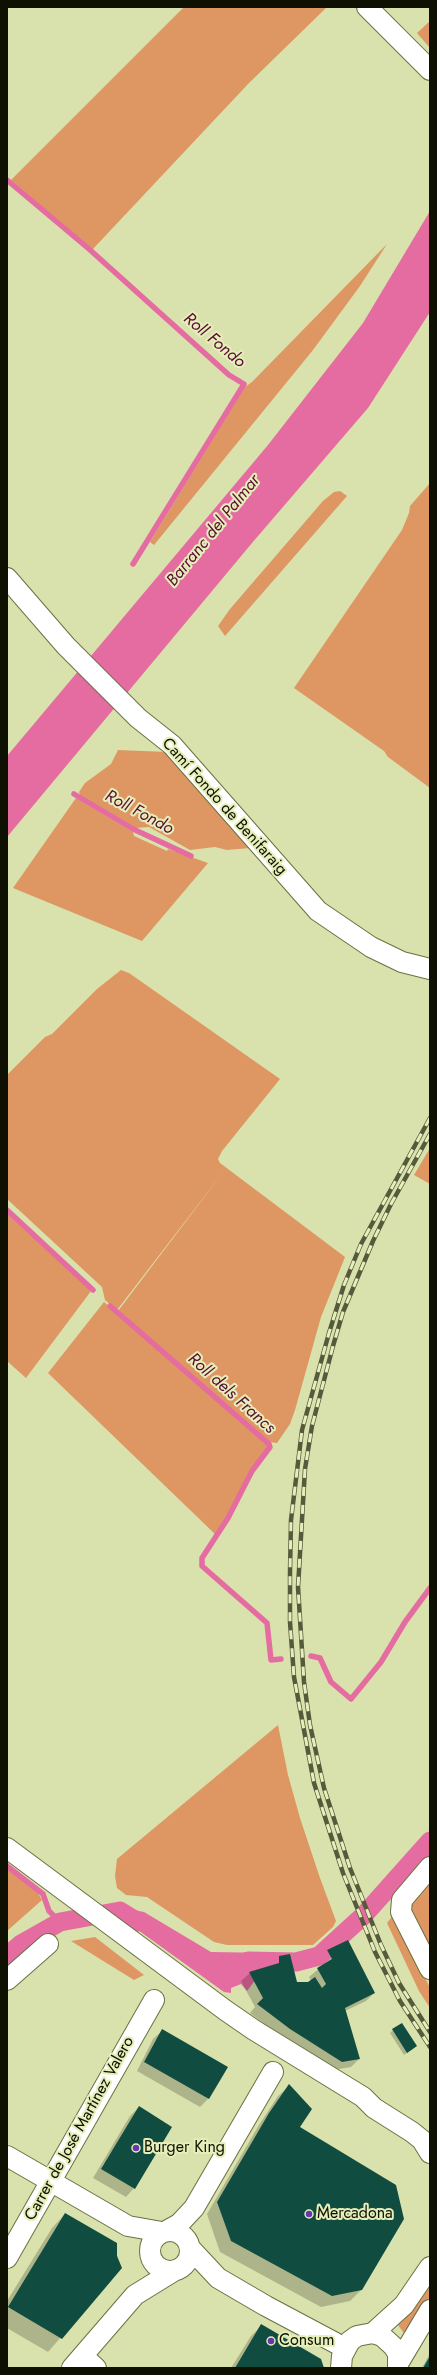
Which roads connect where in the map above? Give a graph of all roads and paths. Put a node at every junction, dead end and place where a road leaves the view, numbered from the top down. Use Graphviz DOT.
graph roads {
  1 [pos="367,7"];
  2 [pos="430,70"];
  3 [pos="7,578"];
  4 [pos="430,969"];
  5 [pos="7,1848"];
  6 [pos="426,1872"];
  7 [pos="48,1944"];
  8 [pos="430,1969"];
  9 [pos="7,1980"];
  10 [pos="154,2000"];
  11 [pos="273,2072"];
  12 [pos="363,2097"];
  13 [pos="430,2130"];
  14 [pos="430,2153"];
  15 [pos="7,2156"];
  16 [pos="51,2182"];
  17 [pos="194,2208"];
  18 [pos="128,2226"];
  19 [pos="165,2231"];
  20 [pos="189,2245"];
  21 [pos="150,2254"];
  22 [pos="7,2258"];
  23 [pos="430,2267"];
  24 [pos="177,2270"];
  25 [pos="218,2278"];
  26 [pos="136,2294"];
  27 [pos="430,2310"];
  28 [pos="373,2333"];
  29 [pos="345,2348"];
  30 [pos="84,2364"];
  31 [pos="399,2365"];
  32 [pos="341,2368"];
  1 -- 2 [label="street"];
  3 -- 4 [label="street, Camí Fondo de Benifaraig"];
  5 -- 12 [label="street"];
  6 -- 8 [label="street"];
  7 -- 9 [label="street"];
  10 -- 16 [label="street, Carrer de José Martínez Valero"];
  11 -- 17 [label="street"];
  12 -- 13 [label="street"];
  12 -- 14 [label="street"];
  15 -- 16 [label="street"];
  16 -- 18 [label="street"];
  16 -- 22 [label="street, Carrer de José Martínez Valero"];
  17 -- 19 [label="street"];
  17 -- 20 [label="street"];
  18 -- 19 [label="street"];
  18 -- 21 [label="street"];
  19 -- 20 [label="street"];
  19 -- 21 [label="street"];
  20 -- 24 [label="street"];
  20 -- 25 [label="street"];
  21 -- 24 [label="street"];
  21 -- 26 [label="street"];
  23 -- 28 [label="street"];
  24 -- 25 [label="street"];
  24 -- 26 [label="street"];
  25 -- 29 [label="street"];
  26 -- 30 [label="street"];
  27 -- 31 [label="street"];
  28 -- 29 [label="street"];
  28 -- 31 [label="street"];
  29 -- 32 [label="street"];
}
